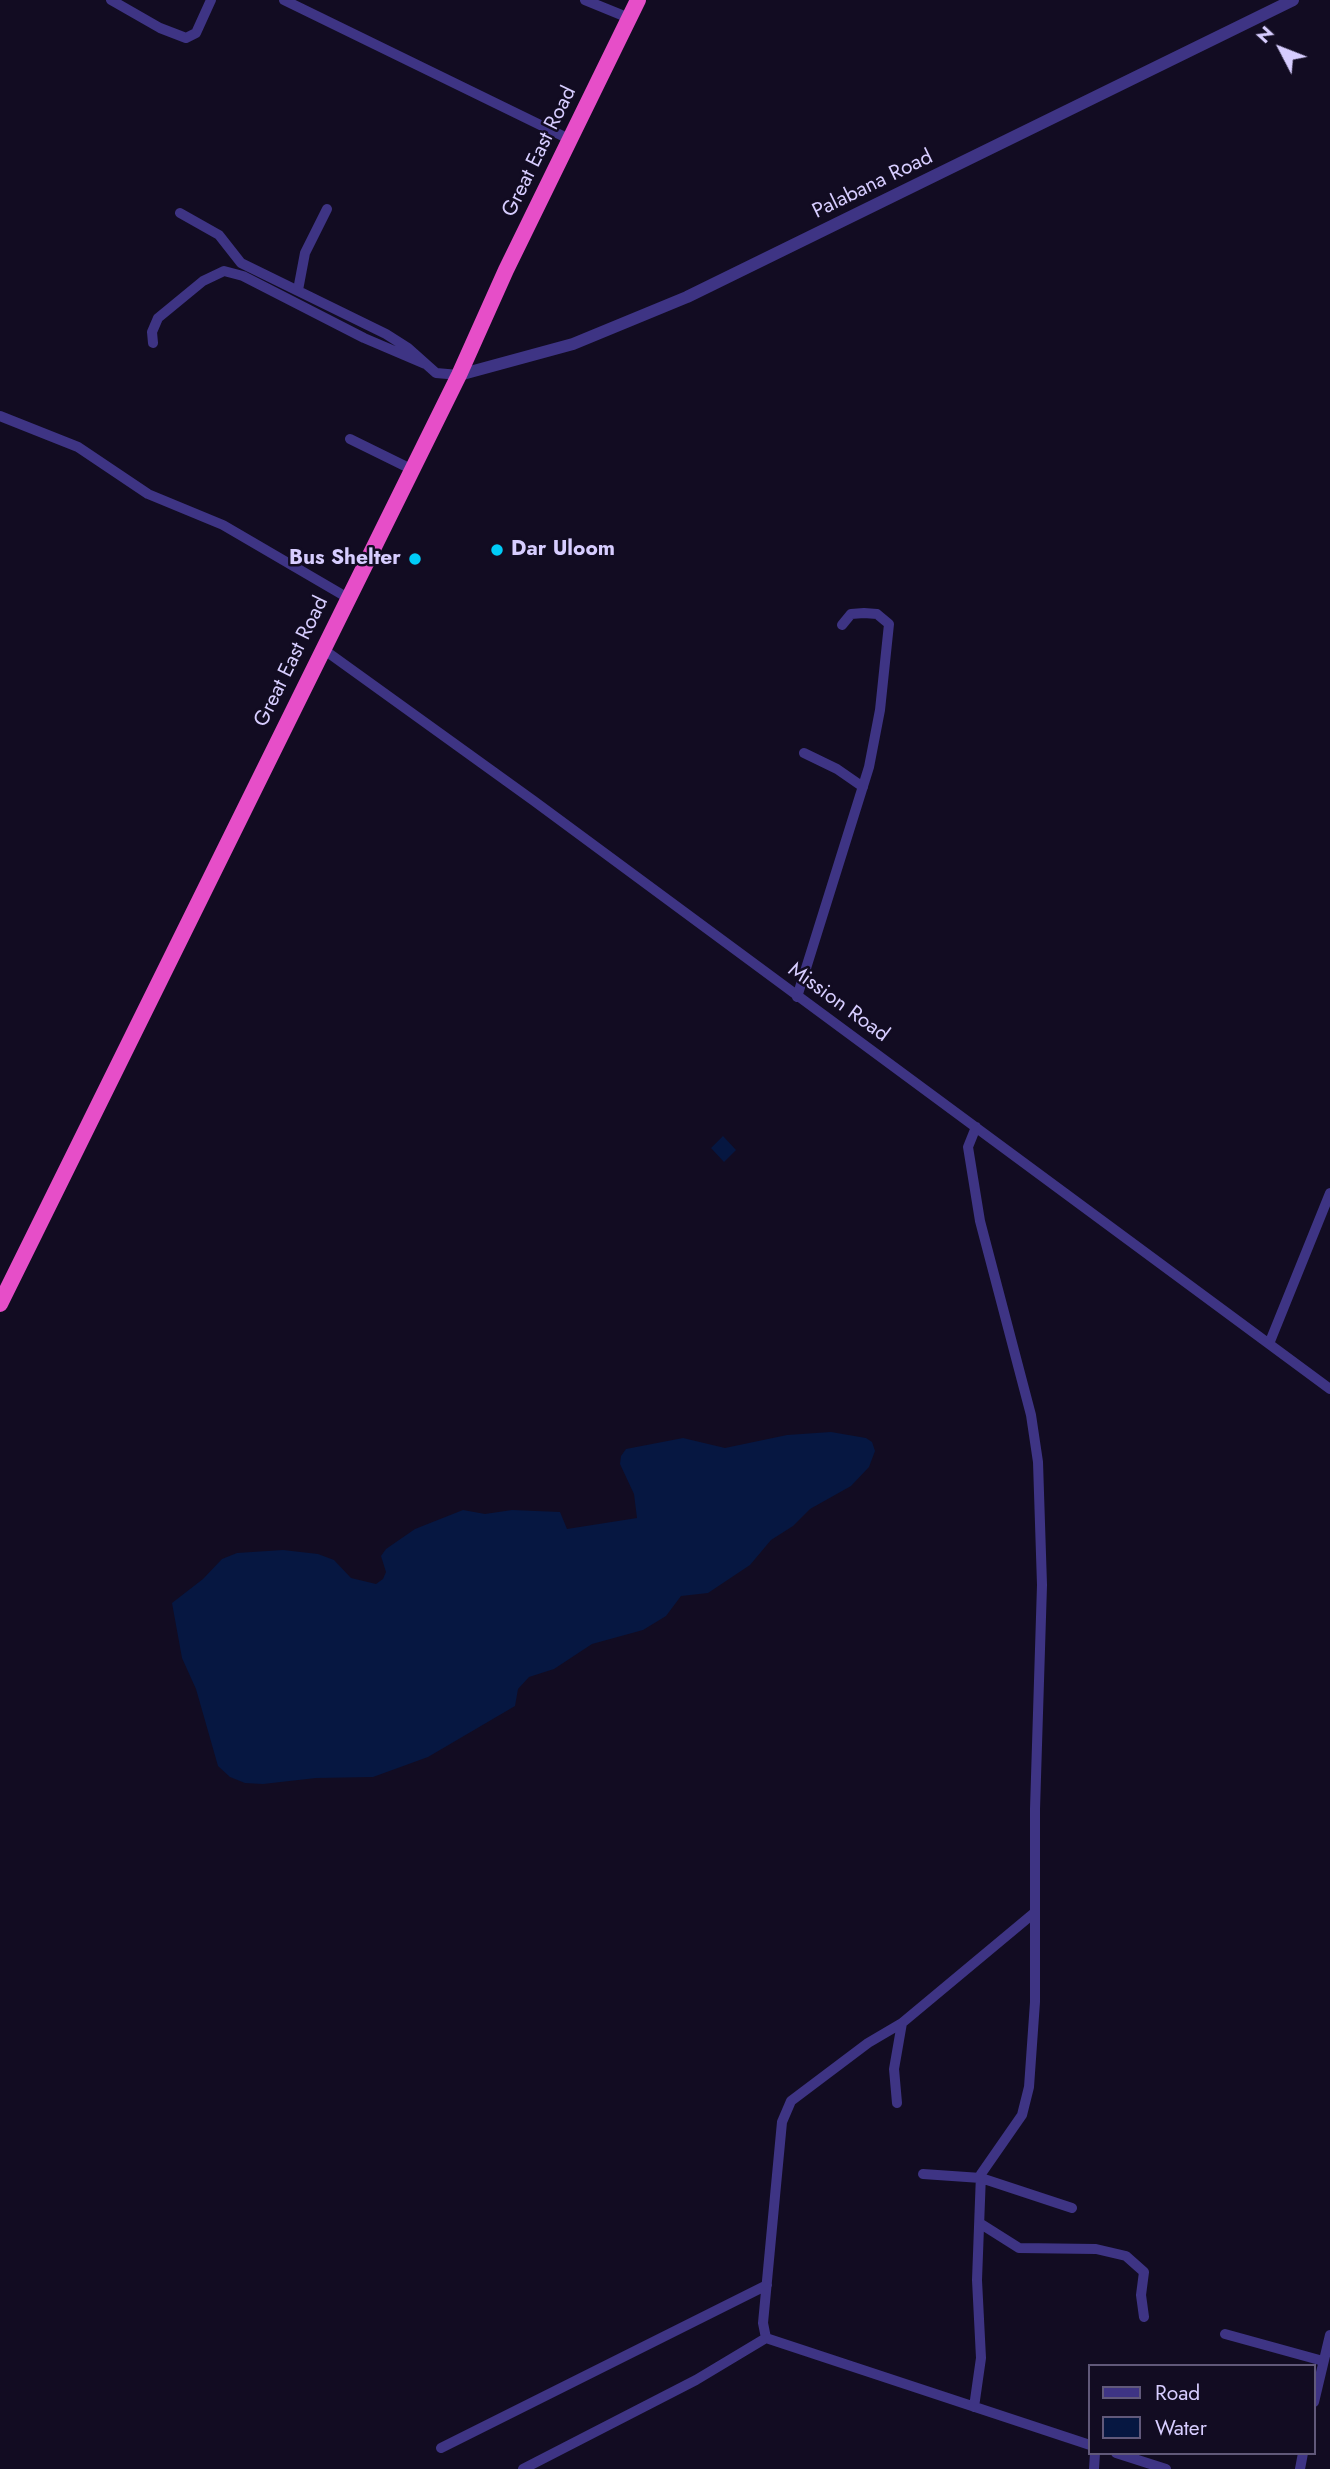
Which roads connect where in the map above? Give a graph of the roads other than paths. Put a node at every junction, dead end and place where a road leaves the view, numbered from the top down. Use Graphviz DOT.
graph roads {
  1 [pos="111,0"];
  2 [pos="211,0"];
  3 [pos="284,0"];
  4 [pos="585,0"];
  5 [pos="638,0"];
  6 [pos="1293,0"];
  7 [pos="629,18"];
  8 [pos="569,139"];
  9 [pos="327,209"];
  10 [pos="180,213"];
  11 [pos="298,290"];
  12 [pos="153,343"];
  13 [pos="425,364"];
  14 [pos="459,375"];
  15 [pos="0,416"];
  16 [pos="350,439"];
  17 [pos="411,469"];
  18 [pos="348,598"];
  19 [pos="842,625"];
  20 [pos="323,649"];
  21 [pos="804,753"];
  22 [pos="863,787"];
  23 [pos="797,997"];
  24 [pos="976,1127"];
  25 [pos="1330,1193"];
  26 [pos="0,1304"];
  27 [pos="1269,1344"];
  28 [pos="1330,1389"];
  29 [pos="1034,1913"];
  30 [pos="902,2023"];
  31 [pos="897,2103"];
  32 [pos="923,2174"];
  33 [pos="981,2178"];
  34 [pos="1072,2208"];
  35 [pos="981,2224"];
  36 [pos="766,2285"];
  37 [pos="1144,2317"];
  38 [pos="1225,2334"];
  39 [pos="1330,2335"];
  40 [pos="766,2338"];
  41 [pos="1323,2361"];
  42 [pos="1316,2393"];
  43 [pos="974,2407"];
  44 [pos="1088,2444"];
  45 [pos="441,2448"];
  46 [pos="1121,2455"];
  47 [pos="523,2469"];
  48 [pos="1166,2469"];
  1 -- 2 [label="street"];
  3 -- 8 [label="street"];
  4 -- 7 [label="street"];
  5 -- 7 [label="highway, Great East Road"];
  6 -- 14 [label="street, Palabana Road"];
  7 -- 8 [label="highway, Great East Road"];
  8 -- 14 [label="highway, Great East Road"];
  9 -- 11 [label="street"];
  10 -- 11 [label="street"];
  11 -- 13 [label="street"];
  12 -- 13 [label="street"];
  13 -- 14 [label="street"];
  14 -- 17 [label="highway, Great East Road"];
  15 -- 18 [label="street"];
  16 -- 17 [label="street"];
  17 -- 18 [label="highway, Great East Road"];
  18 -- 20 [label="highway, Great East Road"];
  19 -- 22 [label="street"];
  20 -- 23 [label="street, Mission Road"];
  20 -- 26 [label="highway, Great East Road"];
  21 -- 22 [label="street"];
  22 -- 23 [label="street"];
  23 -- 24 [label="street, Mission Road"];
  24 -- 27 [label="street, Mission Road"];
  24 -- 29 [label="street"];
  25 -- 27 [label="street"];
  27 -- 28 [label="street, Mission Road"];
  29 -- 30 [label="street"];
  29 -- 33 [label="street"];
  30 -- 31 [label="street"];
  30 -- 36 [label="street"];
  32 -- 33 [label="street"];
  33 -- 34 [label="street"];
  33 -- 35 [label="street"];
  35 -- 37 [label="street"];
  35 -- 43 [label="street"];
  36 -- 40 [label="street"];
  36 -- 45 [label="street"];
  38 -- 41 [label="street"];
  39 -- 41 [label="street"];
  40 -- 43 [label="street"];
  40 -- 47 [label="street"];
  41 -- 42 [label="street"];
  43 -- 44 [label="street"];
  46 -- 48 [label="street"];
}
